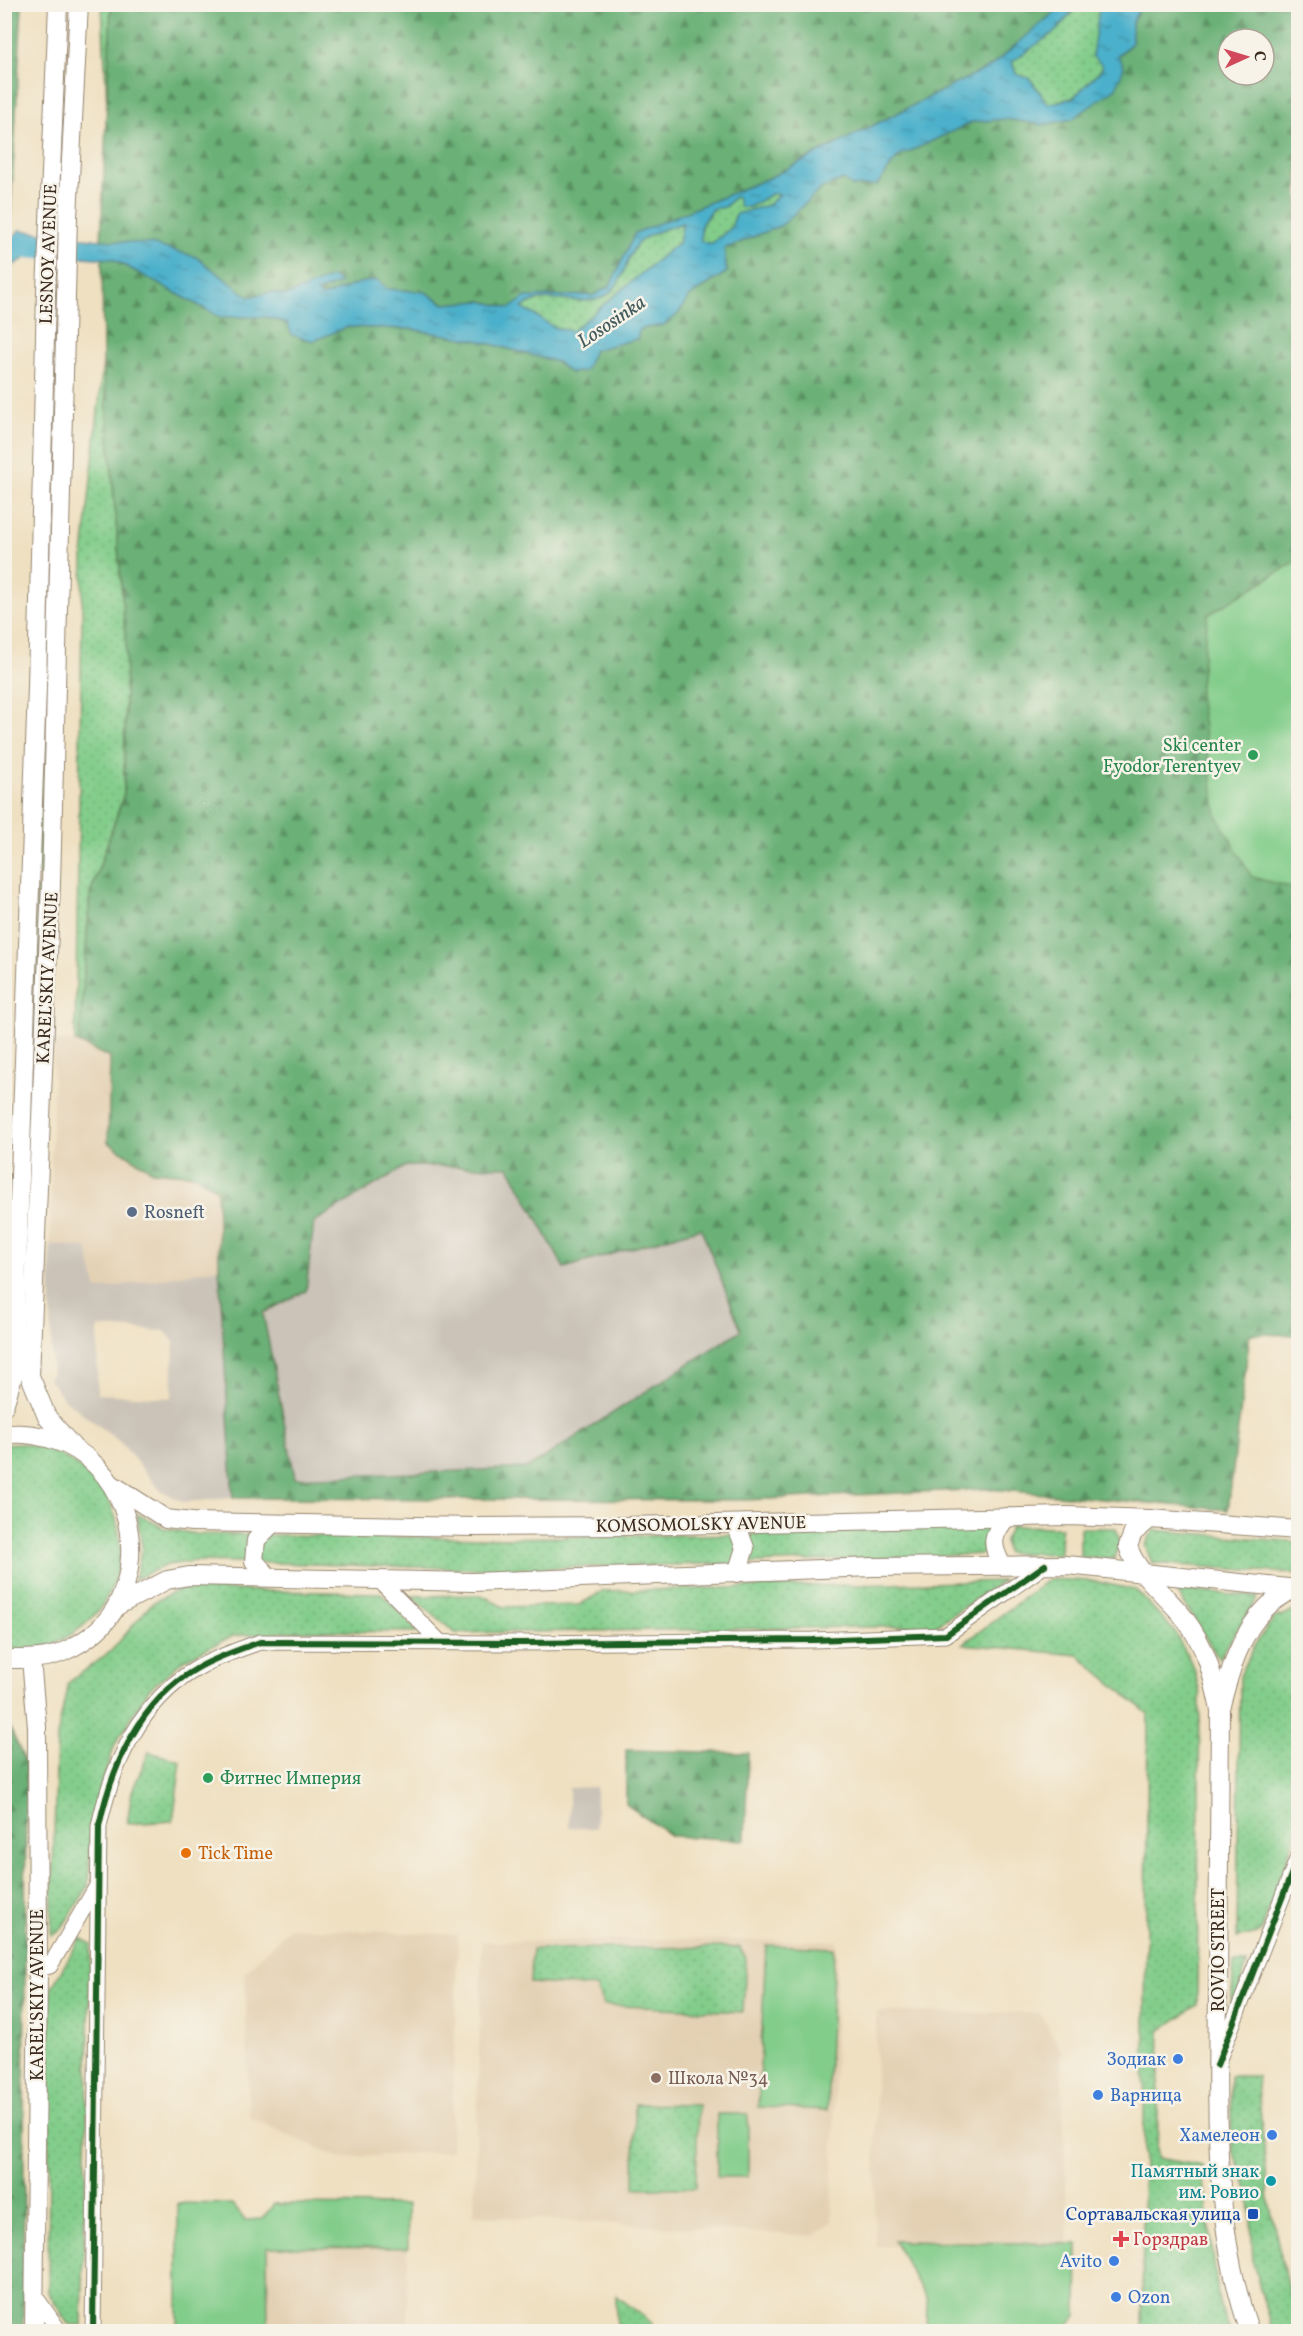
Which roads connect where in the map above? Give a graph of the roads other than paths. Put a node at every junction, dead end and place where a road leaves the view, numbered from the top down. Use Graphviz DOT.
graph roads {
  1 [pos="58,4"];
  2 [pos="79,4"];
  3 [pos="61,498"];
  4 [pos="42,503"];
  5 [pos="30,884"];
  6 [pos="51,884"];
  7 [pos="4,1406"];
  8 [pos="4,1435"];
  9 [pos="72,1446"];
  10 [pos="113,1485"];
  11 [pos="1007,1517"];
  12 [pos="1150,1520"];
  13 [pos="272,1524"];
  14 [pos="736,1524"];
  15 [pos="1299,1530"];
  16 [pos="1002,1564"];
  17 [pos="1046,1565"];
  18 [pos="738,1573"];
  19 [pos="1144,1573"];
  20 [pos="268,1576"];
  21 [pos="379,1580"];
  22 [pos="1296,1588"];
  23 [pos="117,1606"];
  24 [pos="441,1643"];
  25 [pos="4,1659"];
  26 [pos="31,1659"];
  27 [pos="1220,1710"];
  28 [pos="1299,1857"];
  29 [pos="99,1883"];
  30 [pos="38,1969"];
  31 [pos="1217,2064"];
  32 [pos="33,2293"];
  33 [pos="34,2331"];
  34 [pos="60,2331"];
  35 [pos="93,2331"];
  36 [pos="1250,2331"];
  1 -- 4 [label="main road, LESNOY AVENUE"];
  2 -- 3 [label="main road, LESNOY AVENUE"];
  3 -- 6 [label="main road, KAREL'SKIY AVENUE"];
  4 -- 5 [label="main road, KAREL'SKIY AVENUE"];
  5 -- 6 [label="main road"];
  5 -- 7 [label="main road, KAREL'SKIY AVENUE"];
  6 -- 9 [label="main road, KAREL'SKIY AVENUE"];
  8 -- 9 [label="main road"];
  9 -- 10 [label="main road"];
  10 -- 13 [label="main road, KOMSOMOLSKY AVENUE"];
  10 -- 23 [label="main road"];
  11 -- 12 [label="main road, KOMSOMOLSKY AVENUE"];
  11 -- 14 [label="main road, KOMSOMOLSKY AVENUE"];
  11 -- 16 [label="main road"];
  12 -- 15 [label="main road, KOMSOMOLSKY AVENUE"];
  12 -- 19 [label="main road, ROVIO STREET"];
  13 -- 14 [label="main road, KOMSOMOLSKY AVENUE"];
  13 -- 20 [label="main road"];
  14 -- 18 [label="main road"];
  16 -- 17 [label="main road"];
  16 -- 18 [label="main road"];
  17 -- 19 [label="main road"];
  17 -- 24 [label="street"];
  18 -- 21 [label="main road"];
  19 -- 22 [label="main road"];
  19 -- 27 [label="main road, ROVIO STREET"];
  20 -- 21 [label="main road"];
  20 -- 23 [label="main road"];
  21 -- 24 [label="street"];
  22 -- 27 [label="main road, ROVIO STREET"];
  23 -- 26 [label="main road"];
  24 -- 29 [label="street"];
  25 -- 26 [label="main road"];
  26 -- 30 [label="main road, KAREL'SKIY AVENUE"];
  27 -- 31 [label="main road, ROVIO STREET"];
  28 -- 31 [label="street"];
  29 -- 30 [label="street"];
  29 -- 35 [label="street"];
  30 -- 32 [label="main road, KAREL'SKIY AVENUE"];
  31 -- 36 [label="main road, ROVIO STREET"];
  32 -- 33 [label="main road, KAREL'SKIY AVENUE"];
  32 -- 34 [label="street"];
}
